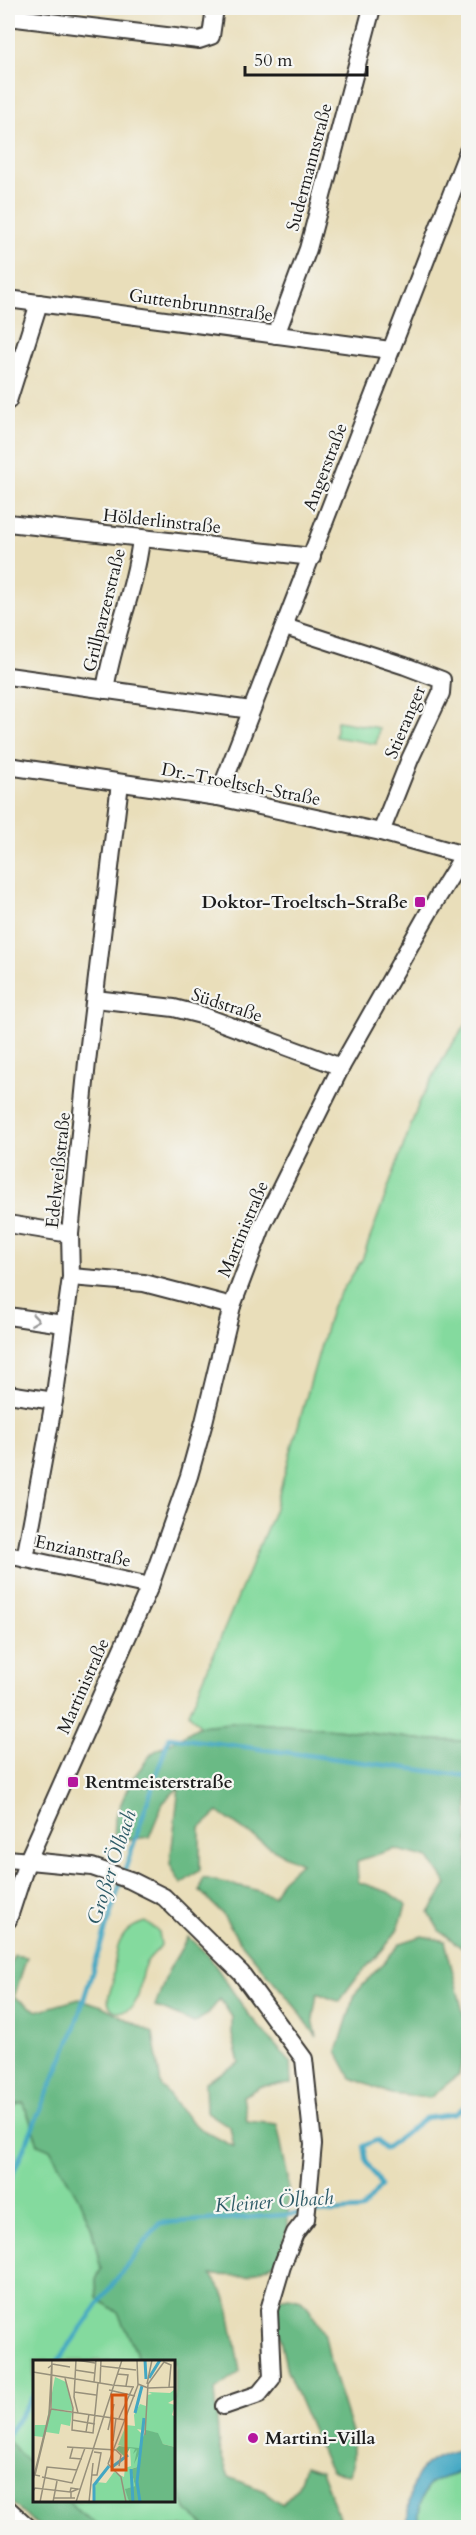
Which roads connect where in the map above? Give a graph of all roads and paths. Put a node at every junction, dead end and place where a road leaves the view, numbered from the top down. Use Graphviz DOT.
graph roads {
  1 [pos="215,8"];
  2 [pos="372,8"];
  3 [pos="8,17"];
  4 [pos="468,151"];
  5 [pos="8,299"];
  6 [pos="39,303"];
  7 [pos="276,335"];
  8 [pos="390,350"];
  9 [pos="8,401"];
  10 [pos="8,524"];
  11 [pos="141,539"];
  12 [pos="312,557"];
  13 [pos="285,627"];
  14 [pos="8,676"];
  15 [pos="105,690"];
  16 [pos="251,710"];
  17 [pos="8,766"];
  18 [pos="120,783"];
  19 [pos="218,797"];
  20 [pos="381,832"];
  21 [pos="466,851"];
  22 [pos="95,999"];
  23 [pos="341,1067"];
  24 [pos="8,1224"];
  25 [pos="70,1234"];
  26 [pos="71,1277"];
  27 [pos="232,1306"];
  28 [pos="8,1316"];
  29 [pos="63,1324"];
  30 [pos="8,1394"];
  31 [pos="54,1401"];
  32 [pos="8,1555"];
  33 [pos="25,1559"];
  34 [pos="150,1586"];
  35 [pos="8,1859"];
  36 [pos="27,1862"];
  37 [pos="8,1920"];
  38 [pos="224,2406"];
  39 [pos="8,2509"];
  40 [pos="29,2528"];
  1 -- 3 [label="street"];
  2 -- 7 [label="street, Sudermannstraße"];
  4 -- 8 [label="street, Angerstraße"];
  5 -- 6 [label="street, Guttenbrunnstraße"];
  6 -- 7 [label="street, Guttenbrunnstraße"];
  6 -- 9 [label="street"];
  7 -- 8 [label="street, Guttenbrunnstraße"];
  8 -- 12 [label="street, Angerstraße"];
  10 -- 11 [label="street, Hölderlinstraße"];
  11 -- 12 [label="street, Hölderlinstraße"];
  11 -- 15 [label="street, Grillparzerstraße"];
  12 -- 13 [label="street, Angerstraße"];
  13 -- 16 [label="street, Angerstraße"];
  13 -- 20 [label="street, Stieranger"];
  14 -- 15 [label="street, Grillparzerstraße"];
  15 -- 16 [label="street, Grillparzerstraße"];
  16 -- 19 [label="street, Angerstraße"];
  17 -- 18 [label="street, Dr.-Troeltsch-Straße"];
  18 -- 19 [label="street, Dr.-Troeltsch-Straße"];
  18 -- 22 [label="street, Edelweißstraße"];
  19 -- 20 [label="street, Dr.-Troeltsch-Straße"];
  20 -- 21 [label="street, Dr.-Troeltsch-Straße"];
  21 -- 23 [label="street, Martinistraße"];
  22 -- 23 [label="street, Südstraße"];
  22 -- 25 [label="street, Edelweißstraße"];
  23 -- 27 [label="street, Martinistraße"];
  24 -- 25 [label="street"];
  25 -- 26 [label="street, Edelweißstraße"];
  26 -- 27 [label="street"];
  26 -- 29 [label="street, Edelweißstraße"];
  27 -- 34 [label="street, Martinistraße"];
  28 -- 29 [label="street, one-way"];
  29 -- 31 [label="street, Edelweißstraße"];
  30 -- 31 [label="street"];
  31 -- 33 [label="street, Edelweißstraße"];
  32 -- 33 [label="street, Enzianstraße"];
  33 -- 34 [label="street, Enzianstraße"];
  34 -- 36 [label="street, Martinistraße"];
  35 -- 36 [label="street"];
  36 -- 37 [label="street, Martinistraße"];
  36 -- 38 [label="street"];
  39 -- 40 [label="street"];
}
